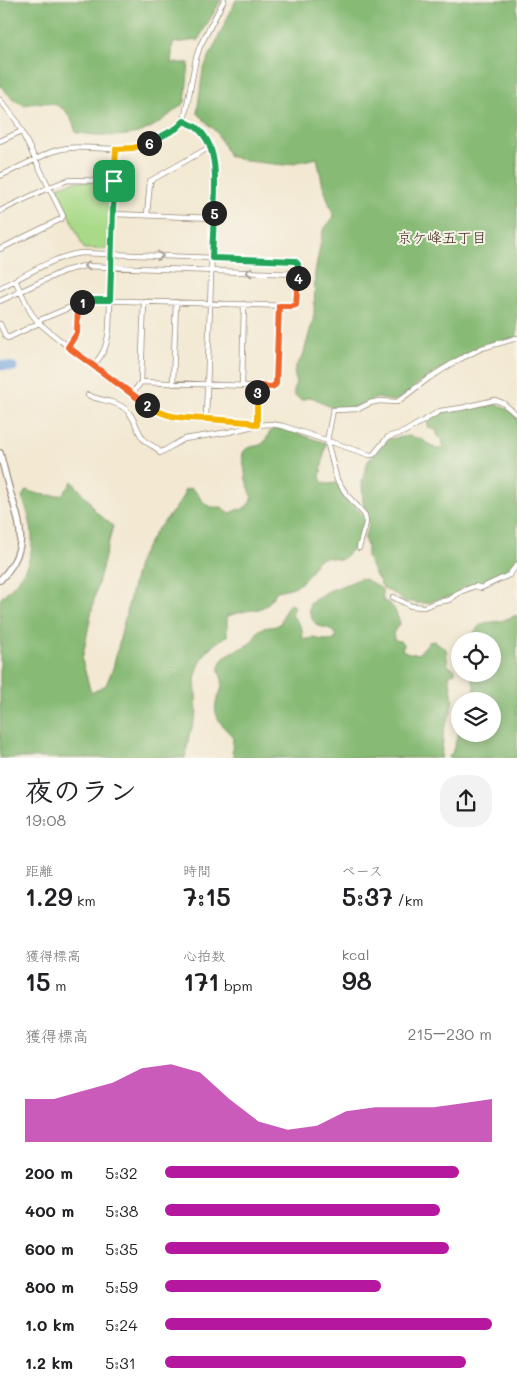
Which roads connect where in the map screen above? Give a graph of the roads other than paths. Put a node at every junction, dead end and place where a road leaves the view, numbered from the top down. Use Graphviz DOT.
graph roads {
  1 [pos="224,0"];
  2 [pos="0,100"];
  3 [pos="2,107"];
  4 [pos="184,121"];
  5 [pos="22,131"];
  6 [pos="0,141"];
  7 [pos="210,147"];
  8 [pos="116,149"];
  9 [pos="35,159"];
  10 [pos="0,176"];
  11 [pos="114,181"];
  12 [pos="50,187"];
  13 [pos="0,211"];
  14 [pos="113,214"];
  15 [pos="147,215"];
  16 [pos="213,218"];
  17 [pos="0,249"];
  18 [pos="112,254"];
  19 [pos="212,258"];
  20 [pos="111,266"];
  21 [pos="211,271"];
  22 [pos="298,274"];
  23 [pos="15,280"];
  24 [pos="0,288"];
  25 [pos="20,292"];
  26 [pos="110,300"];
  27 [pos="0,301"];
  28 [pos="144,301"];
  29 [pos="176,302"];
  30 [pos="210,303"];
  31 [pos="78,304"];
  32 [pos="244,304"];
  33 [pos="279,306"];
  34 [pos="39,323"];
  35 [pos="0,324"];
  36 [pos="517,338"];
  37 [pos="68,347"];
  38 [pos="93,366"];
  39 [pos="140,382"];
  40 [pos="173,384"];
  41 [pos="207,385"];
  42 [pos="242,386"];
  43 [pos="258,386"];
  44 [pos="132,394"];
  45 [pos="88,395"];
  46 [pos="517,415"];
  47 [pos="206,419"];
  48 [pos="257,425"];
  49 [pos="327,442"];
  50 [pos="0,453"];
  51 [pos="359,548"];
  52 [pos="517,565"];
  53 [pos="0,580"];
  54 [pos="393,597"];
  1 -- 4 [label="street"];
  2 -- 3 [label="street"];
  3 -- 5 [label="street"];
  4 -- 7 [label="street"];
  4 -- 8 [label="street"];
  5 -- 6 [label="street"];
  5 -- 9 [label="street"];
  7 -- 15 [label="street"];
  7 -- 16 [label="street"];
  8 -- 9 [label="street"];
  8 -- 11 [label="street"];
  9 -- 10 [label="street"];
  9 -- 12 [label="street"];
  11 -- 12 [label="street"];
  11 -- 14 [label="street"];
  12 -- 13 [label="street"];
  12 -- 17 [label="street"];
  14 -- 15 [label="street"];
  14 -- 18 [label="street"];
  15 -- 16 [label="street"];
  16 -- 19 [label="street"];
  18 -- 19 [label="street, one-way"];
  18 -- 20 [label="street"];
  18 -- 23 [label="street"];
  19 -- 21 [label="street"];
  19 -- 22 [label="street"];
  20 -- 21 [label="street"];
  20 -- 25 [label="street, one-way"];
  20 -- 26 [label="street"];
  22 -- 21 [label="street, one-way"];
  21 -- 30 [label="street"];
  22 -- 33 [label="street"];
  23 -- 24 [label="street"];
  23 -- 25 [label="street"];
  25 -- 27 [label="street"];
  25 -- 34 [label="street"];
  26 -- 28 [label="street"];
  26 -- 31 [label="street"];
  26 -- 38 [label="street"];
  28 -- 29 [label="street"];
  28 -- 39 [label="street"];
  29 -- 30 [label="street"];
  29 -- 40 [label="street"];
  30 -- 32 [label="street"];
  30 -- 41 [label="street"];
  31 -- 34 [label="street"];
  31 -- 37 [label="street"];
  32 -- 33 [label="street"];
  32 -- 42 [label="street"];
  33 -- 43 [label="street"];
  34 -- 35 [label="street"];
  34 -- 37 [label="street"];
  36 -- 49 [label="street"];
  37 -- 38 [label="street"];
  38 -- 44 [label="street"];
  39 -- 40 [label="street"];
  39 -- 44 [label="street"];
  40 -- 41 [label="street"];
  41 -- 42 [label="street"];
  41 -- 47 [label="street"];
  42 -- 43 [label="street"];
  43 -- 48 [label="street"];
  44 -- 47 [label="street"];
  45 -- 48 [label="street"];
  46 -- 49 [label="street"];
  47 -- 48 [label="street"];
  48 -- 49 [label="street"];
  49 -- 51 [label="street"];
  50 -- 53 [label="street"];
  52 -- 54 [label="street"];
}
